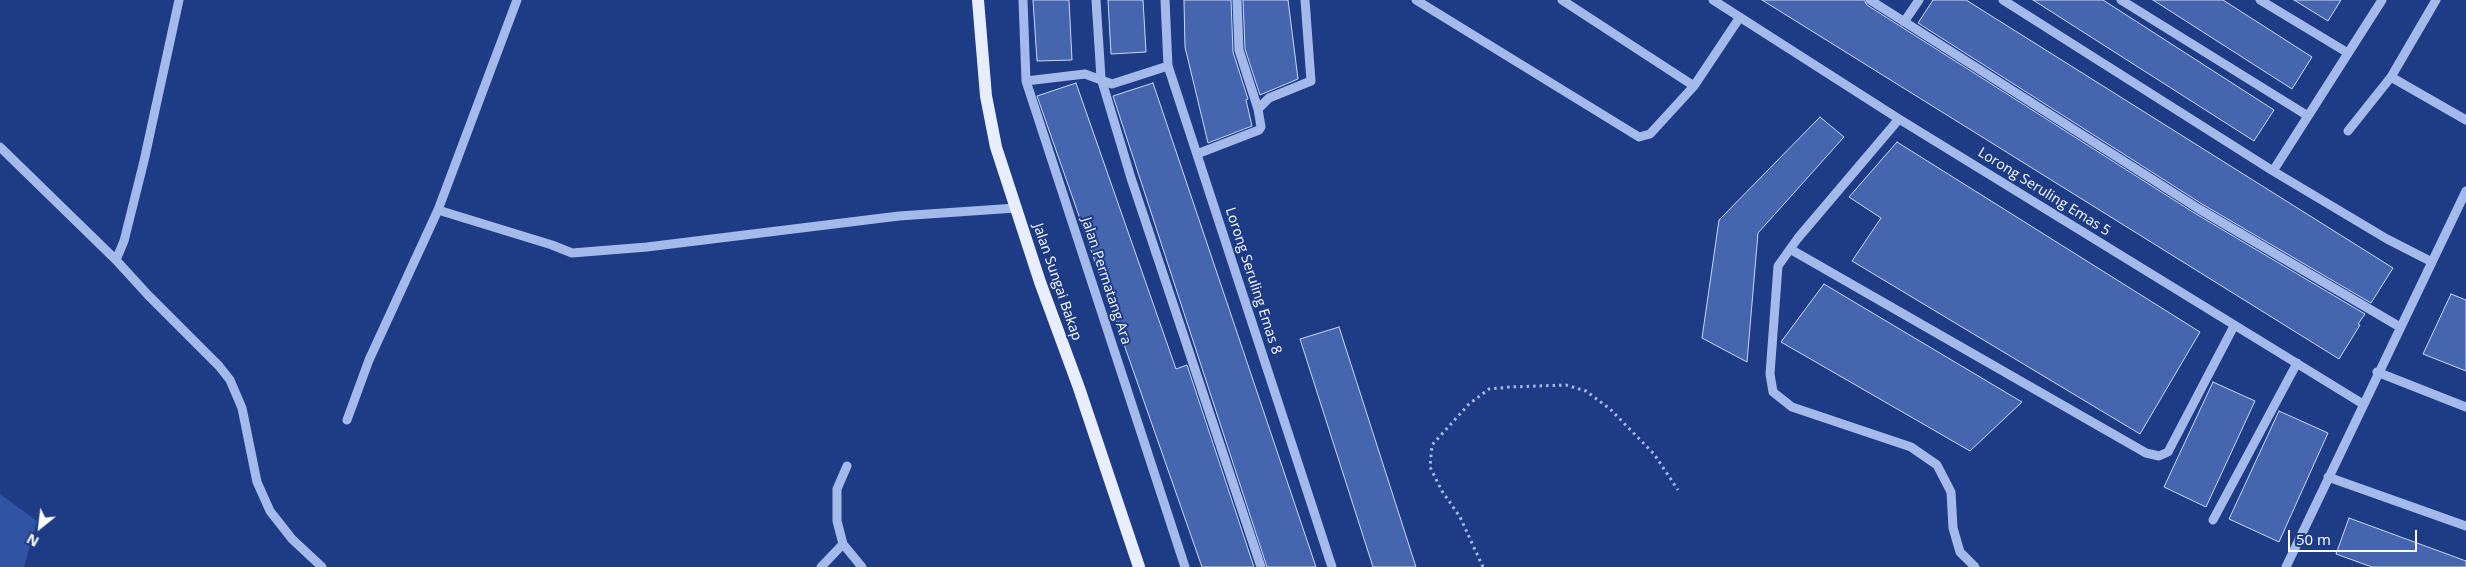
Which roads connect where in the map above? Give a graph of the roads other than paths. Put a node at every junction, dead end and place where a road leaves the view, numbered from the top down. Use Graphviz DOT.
graph roads {
  1 [pos="179,0"];
  2 [pos="517,0"];
  3 [pos="978,0"];
  4 [pos="1023,0"];
  5 [pos="1096,0"];
  6 [pos="1166,0"];
  7 [pos="1237,0"];
  8 [pos="1305,0"];
  9 [pos="1416,0"];
  10 [pos="1562,0"];
  11 [pos="1713,0"];
  12 [pos="1870,0"];
  13 [pos="1919,0"];
  14 [pos="2003,0"];
  15 [pos="2121,0"];
  16 [pos="2260,0"];
  17 [pos="2436,0"];
  18 [pos="2378,1"];
  19 [pos="1740,17"];
  20 [pos="1904,22"];
  21 [pos="2348,53"];
  22 [pos="1168,66"];
  23 [pos="1101,78"];
  24 [pos="2391,78"];
  25 [pos="1026,81"];
  26 [pos="1694,86"];
  27 [pos="1258,109"];
  28 [pos="2308,116"];
  29 [pos="1899,120"];
  30 [pos="2466,120"];
  31 [pos="2348,131"];
  32 [pos="0,147"];
  33 [pos="1197,154"];
  34 [pos="2273,170"];
  35 [pos="2466,192"];
  36 [pos="1016,208"];
  37 [pos="438,210"];
  38 [pos="1790,249"];
  39 [pos="116,260"];
  40 [pos="2432,262"];
  41 [pos="2234,326"];
  42 [pos="2400,327"];
  43 [pos="2297,363"];
  44 [pos="2378,372"];
  45 [pos="2363,404"];
  46 [pos="2466,408"];
  47 [pos="347,420"];
  48 [pos="847,466"];
  49 [pos="2328,477"];
  50 [pos="2213,520"];
  51 [pos="2466,526"];
  52 [pos="844,544"];
  53 [pos="322,567"];
  54 [pos="821,567"];
  55 [pos="862,567"];
  56 [pos="1140,567"];
  57 [pos="1185,567"];
  58 [pos="1261,567"];
  59 [pos="1332,567"];
  60 [pos="1975,567"];
  61 [pos="2286,567"];
  1 -- 39 [label="street"];
  2 -- 37 [label="street"];
  3 -- 36 [label="main road, Jalan Sungai Bakap"];
  4 -- 25 [label="street, Jalan Permatang Ara"];
  5 -- 23 [label="street"];
  6 -- 22 [label="street, Lorong Seruling Emas 8"];
  7 -- 27 [label="street"];
  8 -- 27 [label="street"];
  9 -- 26 [label="street"];
  10 -- 26 [label="street"];
  11 -- 19 [label="street, Lorong Seruling Emas 5"];
  12 -- 20 [label="street"];
  13 -- 20 [label="street"];
  14 -- 34 [label="street"];
  15 -- 28 [label="street"];
  16 -- 21 [label="street"];
  17 -- 24 [label="street"];
  18 -- 21 [label="street"];
  19 -- 26 [label="street"];
  19 -- 29 [label="street, Lorong Seruling Emas 5"];
  20 -- 42 [label="street"];
  21 -- 28 [label="street"];
  22 -- 23 [label="street"];
  22 -- 33 [label="street, Lorong Seruling Emas 8"];
  23 -- 25 [label="street"];
  23 -- 58 [label="street"];
  24 -- 30 [label="street"];
  24 -- 31 [label="street"];
  25 -- 57 [label="street, Jalan Permatang Ara"];
  27 -- 33 [label="street"];
  28 -- 34 [label="street"];
  29 -- 38 [label="street"];
  29 -- 41 [label="street, Lorong Seruling Emas 5"];
  32 -- 39 [label="street"];
  33 -- 59 [label="street, Lorong Seruling Emas 8"];
  34 -- 40 [label="street"];
  35 -- 40 [label="street"];
  36 -- 37 [label="street"];
  36 -- 56 [label="main road, Jalan Sungai Bakap"];
  37 -- 47 [label="street"];
  38 -- 41 [label="street"];
  38 -- 60 [label="street"];
  39 -- 53 [label="street"];
  40 -- 42 [label="street"];
  41 -- 43 [label="street, Lorong Seruling Emas 5"];
  42 -- 44 [label="street"];
  43 -- 45 [label="street, Lorong Seruling Emas 5"];
  43 -- 50 [label="street"];
  44 -- 45 [label="street"];
  44 -- 46 [label="street"];
  45 -- 49 [label="street"];
  48 -- 52 [label="street"];
  49 -- 51 [label="street"];
  49 -- 61 [label="street"];
  52 -- 54 [label="street"];
  52 -- 55 [label="street"];
}
